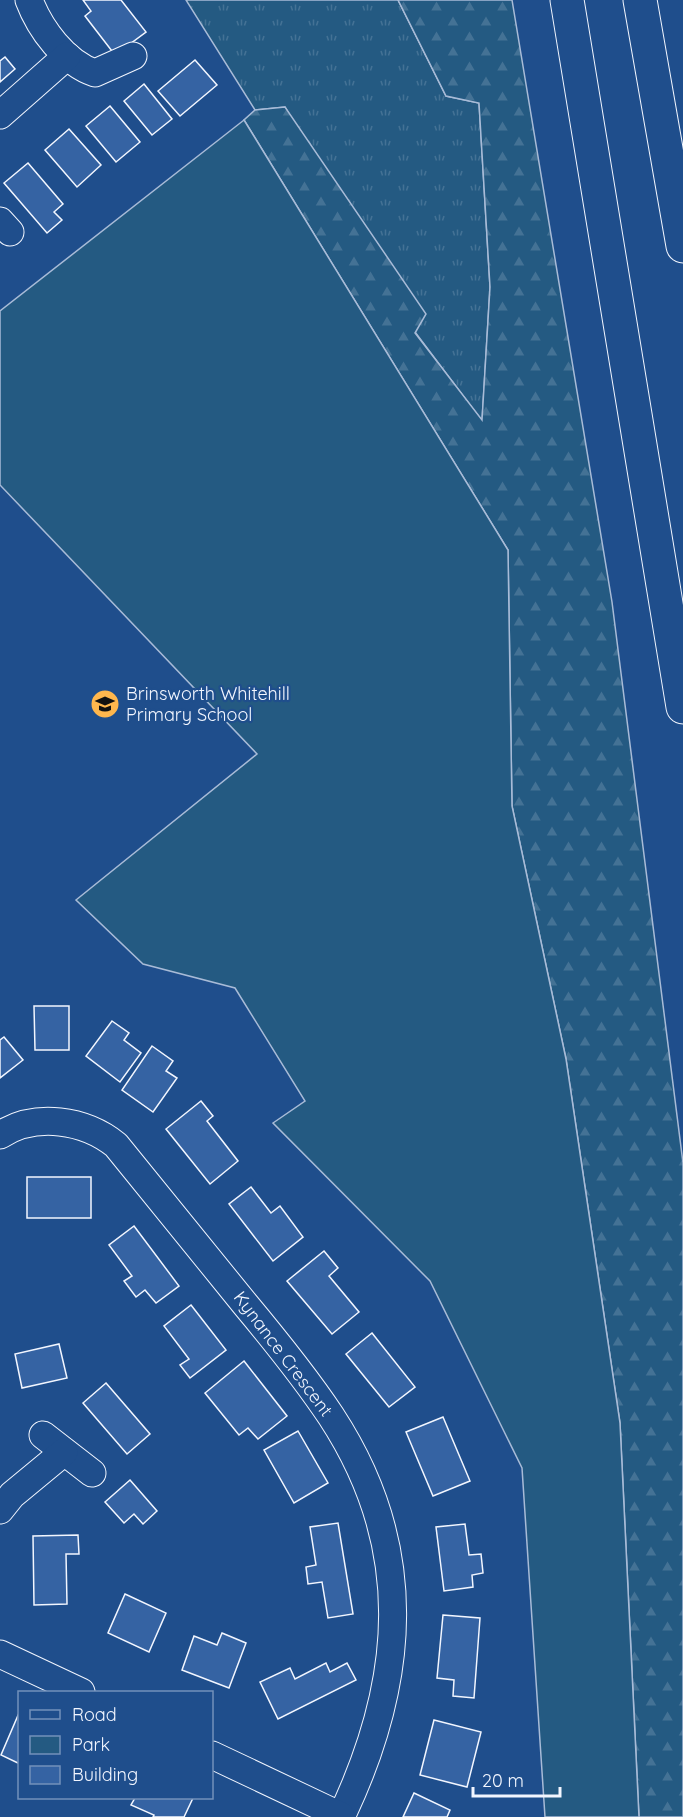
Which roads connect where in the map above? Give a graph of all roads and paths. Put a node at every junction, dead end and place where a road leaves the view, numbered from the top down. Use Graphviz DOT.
graph roads {
  1 [pos="30,0"];
  2 [pos="567,0"];
  3 [pos="640,0"];
  4 [pos="67,56"];
  5 [pos="133,56"];
  6 [pos="0,115"];
  7 [pos="683,246"];
  8 [pos="683,707"];
  9 [pos="0,1135"];
  10 [pos="42,1435"];
  11 [pos="64,1452"];
  12 [pos="92,1473"];
  13 [pos="0,1510"];
  14 [pos="0,1654"];
  15 [pos="79,1691"];
  16 [pos="213,1755"];
  17 [pos="341,1817"];
  1 -- 4 [label="street"];
  2 -- 8 [label="highway"];
  3 -- 7 [label="highway"];
  4 -- 5 [label="street"];
  4 -- 6 [label="street"];
  9 -- 17 [label="street, Kynance Crescent"];
  10 -- 11 [label="street"];
  11 -- 12 [label="street"];
  11 -- 13 [label="street"];
  14 -- 15 [label="street"];
  16 -- 17 [label="street"];
}
